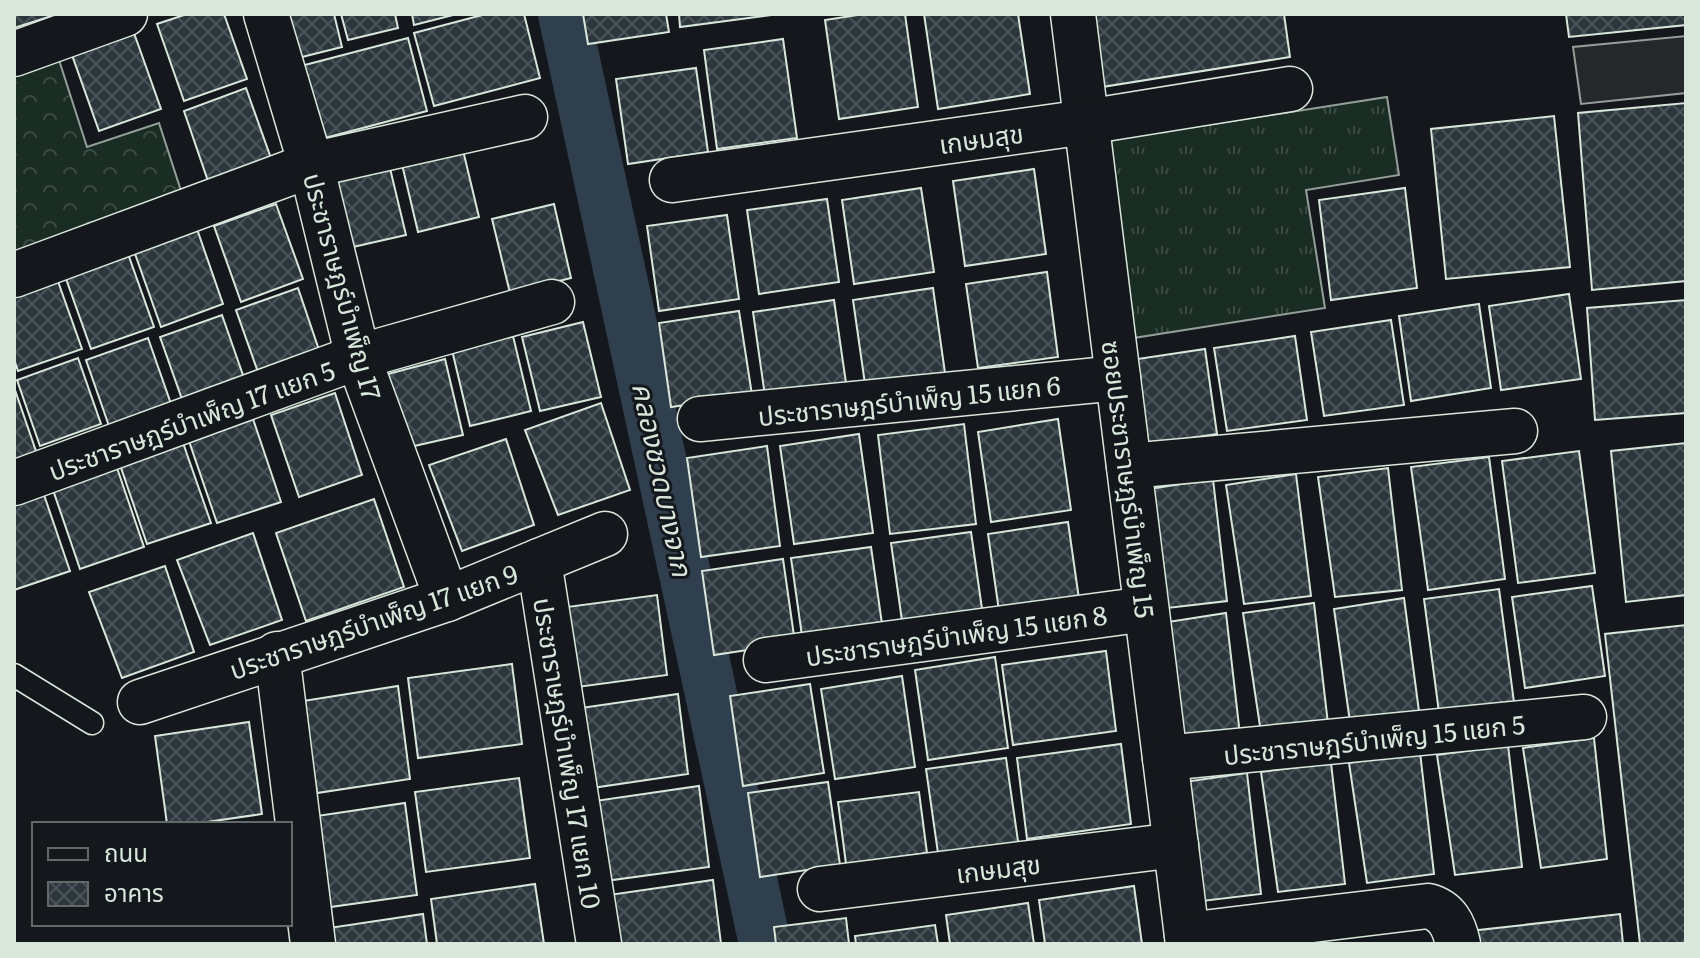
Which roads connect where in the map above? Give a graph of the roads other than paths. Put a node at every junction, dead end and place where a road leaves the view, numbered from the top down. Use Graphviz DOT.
graph roads {
  1 [pos="125,14"];
  2 [pos="266,14"];
  3 [pos="1073,14"];
  4 [pos="14,54"];
  5 [pos="1290,89"];
  6 [pos="525,117"];
  7 [pos="1086,122"];
  8 [pos="311,165"];
  9 [pos="672,180"];
  10 [pos="14,275"];
  11 [pos="552,302"];
  12 [pos="358,357"];
  13 [pos="1118,378"];
  14 [pos="700,419"];
  15 [pos="1515,431"];
  16 [pos="1129,466"];
  17 [pos="14,483"];
  18 [pos="605,534"];
  19 [pos="539,561"];
  20 [pos="447,599"];
  21 [pos="1146,609"];
  22 [pos="277,654"];
  23 [pos="766,660"];
  24 [pos="14,675"];
  25 [pos="140,702"];
  26 [pos="1584,717"];
  27 [pos="92,723"];
  28 [pos="1165,758"];
  29 [pos="1176,845"];
  30 [pos="820,889"];
  31 [pos="1188,940"];
  32 [pos="313,944"];
  33 [pos="599,944"];
  34 [pos="1458,944"];
  1 -- 4 [label="street"];
  2 -- 8 [label="street, ประชาราษฎร์บำเพ็ญ 17"];
  3 -- 7 [label="street, ซอยประชาราษฎร์บำเพ็ญ 15"];
  5 -- 7 [label="street, เกษมสุข"];
  6 -- 8 [label="street"];
  7 -- 9 [label="street, เกษมสุข"];
  7 -- 13 [label="street, ซอยประชาราษฎร์บำเพ็ญ 15"];
  8 -- 10 [label="street"];
  8 -- 12 [label="street, ประชาราษฎร์บำเพ็ญ 17"];
  11 -- 12 [label="street, ประชาราษฎร์บำเพ็ญ 17 แยก 5"];
  12 -- 17 [label="street, ประชาราษฎร์บำเพ็ญ 17 แยก 5"];
  12 -- 20 [label="street, ประชาราษฎร์บำเพ็ญ 17"];
  13 -- 14 [label="street, ประชาราษฎร์บำเพ็ญ 15 แยก 6"];
  13 -- 16 [label="street, ซอยประชาราษฎร์บำเพ็ญ 15"];
  15 -- 16 [label="street"];
  16 -- 21 [label="street, ซอยประชาราษฎร์บำเพ็ญ 15"];
  18 -- 19 [label="street, ประชาราษฎร์บำเพ็ญ 17 แยก 9"];
  19 -- 20 [label="street, ประชาราษฎร์บำเพ็ญ 17 แยก 9"];
  19 -- 33 [label="street, ประชาราษฎร์บำเพ็ญ 17 แยก 10"];
  20 -- 22 [label="street, ประชาราษฎร์บำเพ็ญ 17 แยก 9"];
  21 -- 23 [label="street, ประชาราษฎร์บำเพ็ญ 15 แยก 8"];
  21 -- 28 [label="street, ซอยประชาราษฎร์บำเพ็ญ 15"];
  22 -- 25 [label="street, ประชาราษฎร์บำเพ็ญ 17 แยก 9"];
  22 -- 32 [label="street"];
  24 -- 27 [label="lane"];
  26 -- 28 [label="street, ประชาราษฎร์บำเพ็ญ 15 แยก 5"];
  28 -- 29 [label="street, ซอยประชาราษฎร์บำเพ็ญ 15"];
  29 -- 30 [label="street, เกษมสุข"];
  29 -- 31 [label="street, ซอยประชาราษฎร์บำเพ็ญ 15"];
  31 -- 34 [label="street"];
}
